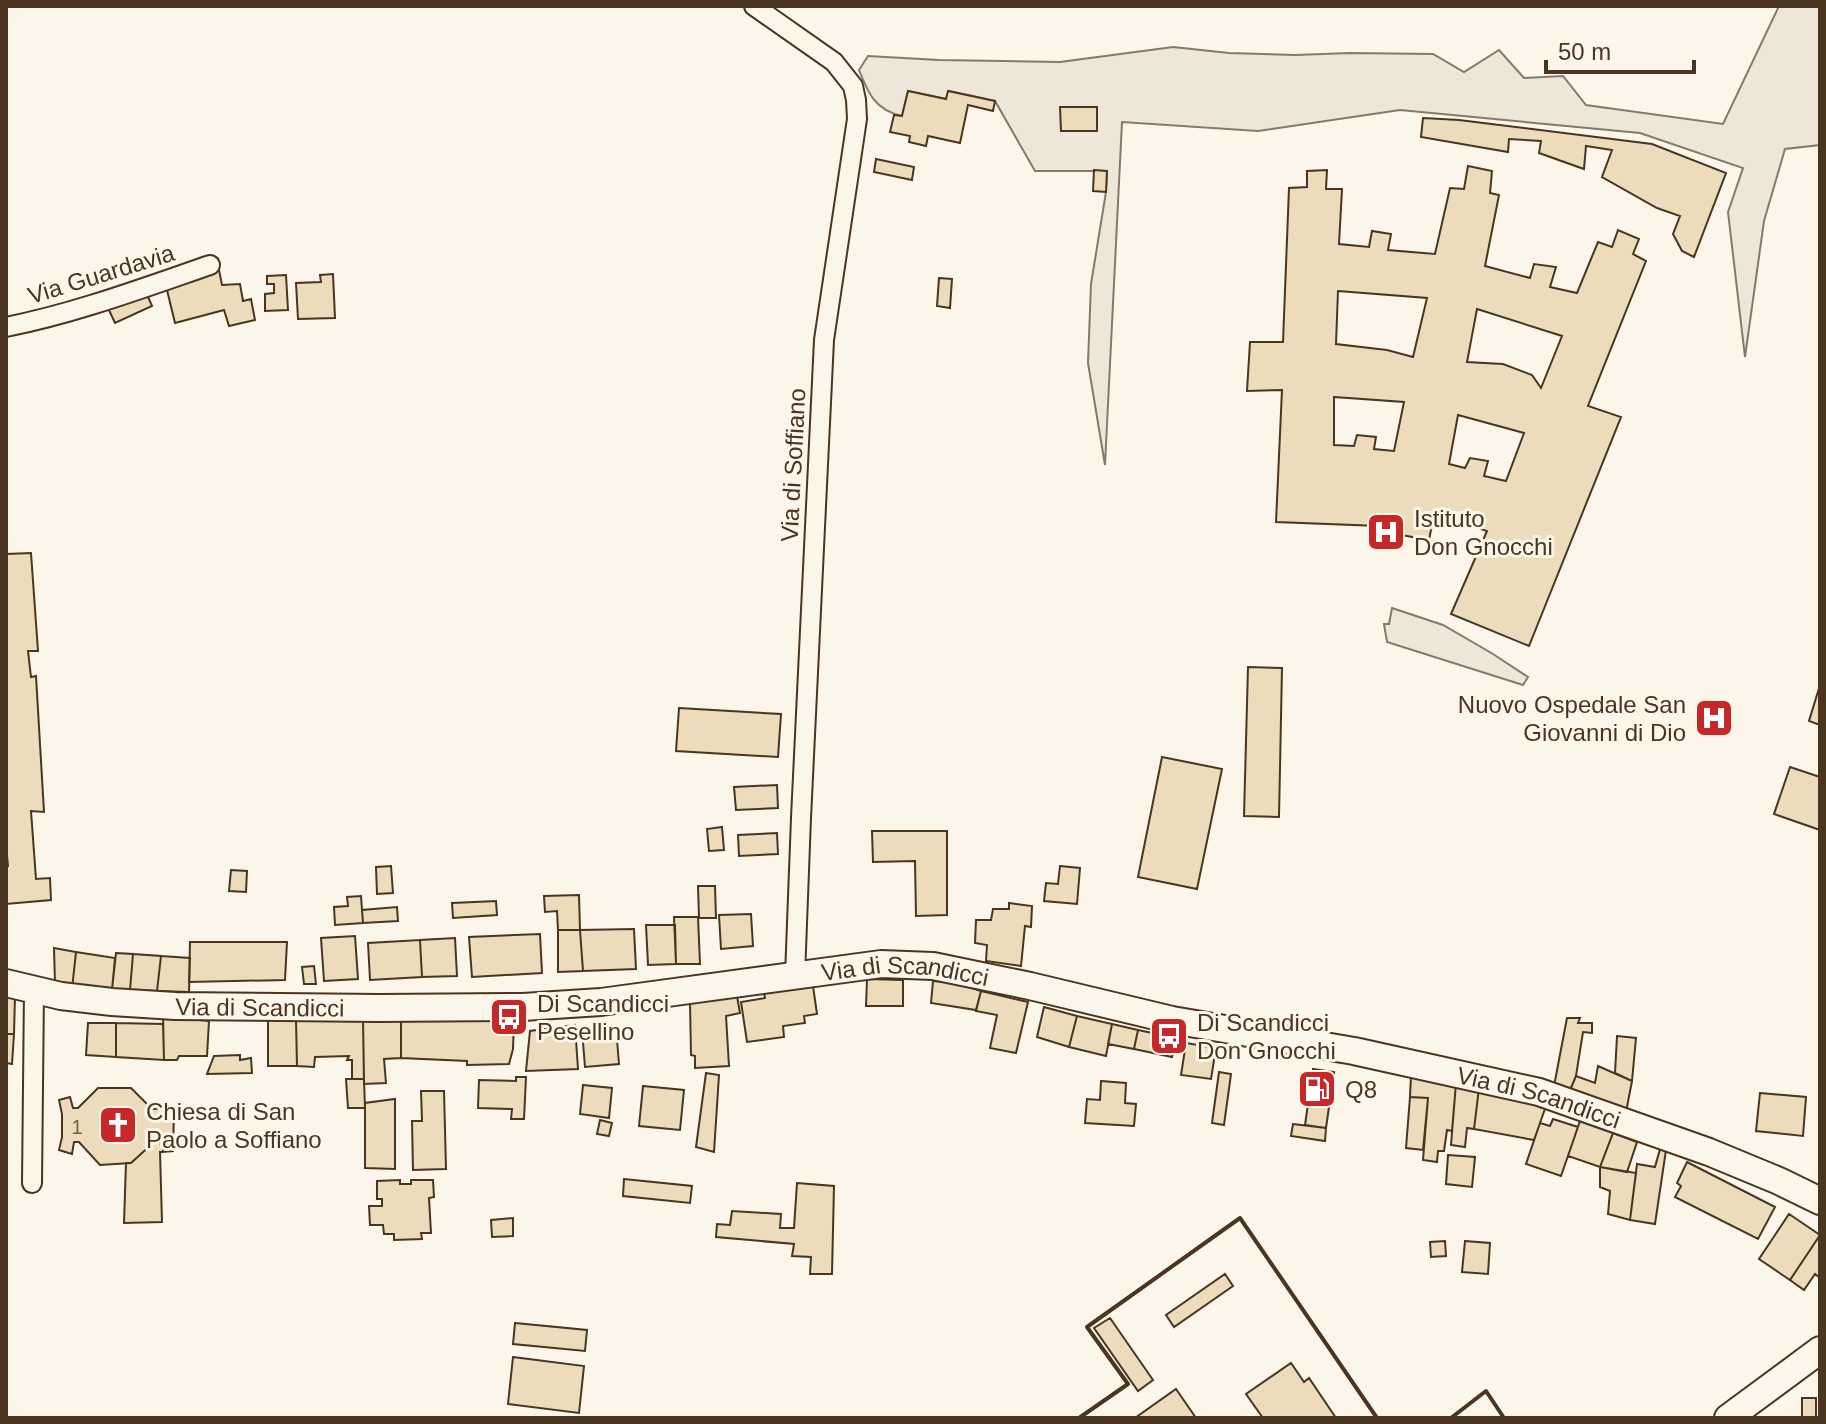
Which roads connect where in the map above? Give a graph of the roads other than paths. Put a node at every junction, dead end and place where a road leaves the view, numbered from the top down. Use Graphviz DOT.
graph roads {
  1 [pos="754,6"];
  2 [pos="210,265"];
  3 [pos="6,327"];
  4 [pos="795,976"];
  5 [pos="6,983"];
  6 [pos="34,990"];
  7 [pos="1779,1181"];
  8 [pos="32,1183"];
  9 [pos="1820,1189"];
  10 [pos="1820,1201"];
  11 [pos="1820,1350"];
  12 [pos="1728,1418"];
  1 -- 4 [label="street, Via di Soffiano"];
  2 -- 3 [label="street, Via Guardavia"];
  4 -- 6 [label="street, Via di Scandicci"];
  4 -- 7 [label="street, Via di Scandicci"];
  5 -- 6 [label="street, Via di Scandicci"];
  6 -- 8 [label="street"];
  7 -- 9 [label="street, Via di Scandicci"];
  7 -- 10 [label="street, Via di Scandicci"];
  11 -- 12 [label="street"];
}
